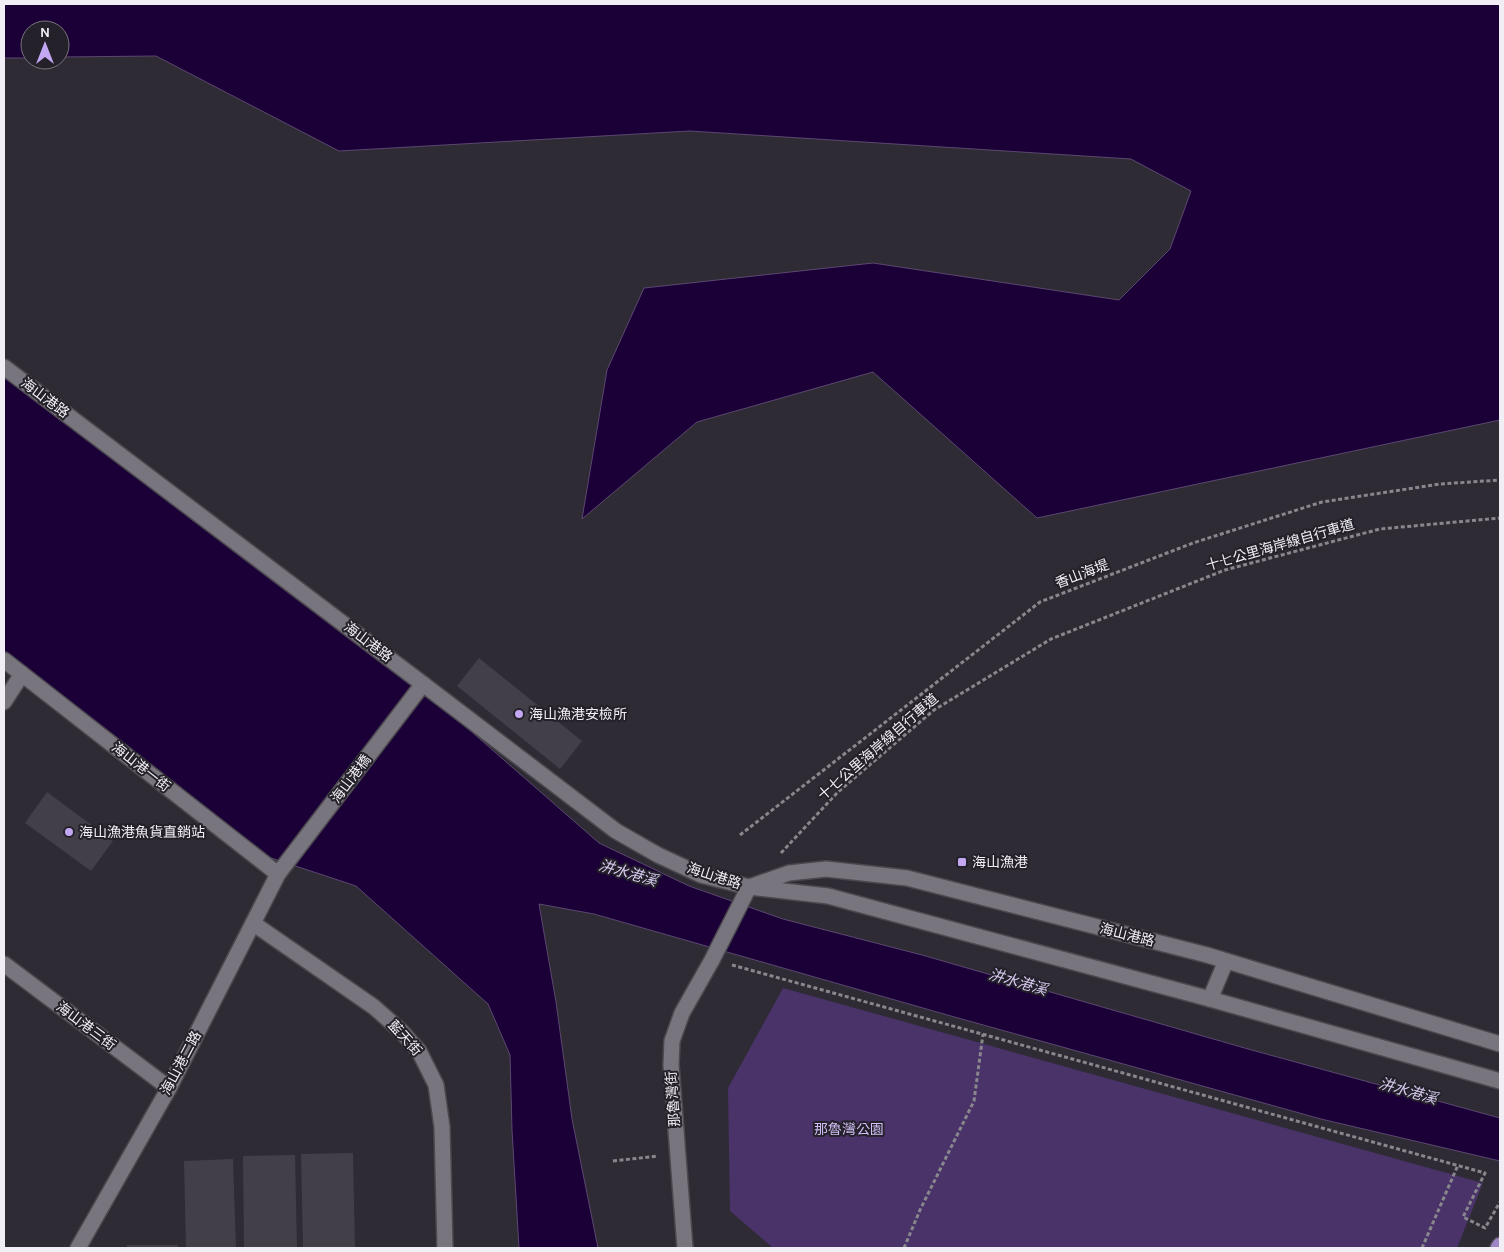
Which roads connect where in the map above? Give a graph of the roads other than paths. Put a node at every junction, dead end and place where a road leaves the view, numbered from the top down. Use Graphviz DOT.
graph roads {
  1 [pos="4,367"];
  2 [pos="4,660"];
  3 [pos="22,674"];
  4 [pos="424,684"];
  5 [pos="4,702"];
  6 [pos="278,874"];
  7 [pos="749,887"];
  8 [pos="254,924"];
  9 [pos="1226,961"];
  10 [pos="4,964"];
  11 [pos="1210,999"];
  12 [pos="1500,1044"];
  13 [pos="1500,1081"];
  14 [pos="169,1088"];
  15 [pos="1500,1245"];
  16 [pos="78,1248"];
  17 [pos="445,1248"];
  18 [pos="685,1248"];
  19 [pos="1498,1248"];
  1 -- 4 [label="street, 海山港路"];
  2 -- 3 [label="street, 海山港一街"];
  3 -- 5 [label="street"];
  3 -- 6 [label="street, 海山港一街"];
  4 -- 6 [label="street, 海山港橋"];
  4 -- 7 [label="street, 海山港路"];
  6 -- 8 [label="street, 海山港二路"];
  7 -- 9 [label="street, 海山港路"];
  7 -- 11 [label="street, 海山港路"];
  7 -- 18 [label="street, 那魯灣街"];
  8 -- 14 [label="street, 海山港二路"];
  8 -- 17 [label="street, 藍天街"];
  9 -- 11 [label="street"];
  9 -- 12 [label="street, 海山港路"];
  10 -- 14 [label="street, 海山港三街"];
  11 -- 13 [label="street, 海山港路"];
  14 -- 16 [label="street, 海山港二路"];
  15 -- 19 [label="main road"];
}
